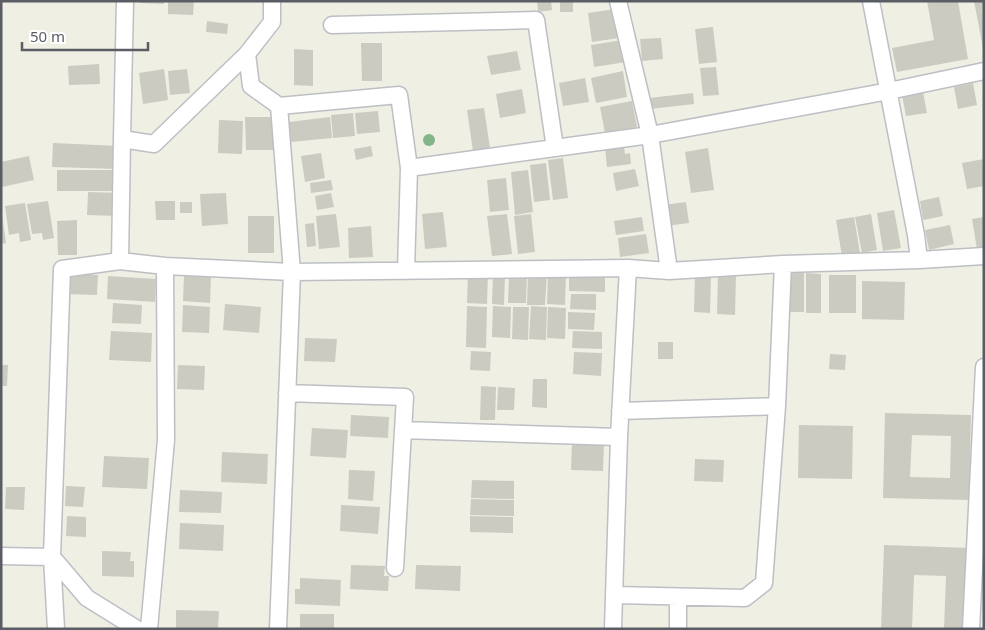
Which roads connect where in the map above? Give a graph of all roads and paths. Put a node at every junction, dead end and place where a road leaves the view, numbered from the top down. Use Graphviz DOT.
graph roads {
  1 [pos="125,1"];
  2 [pos="272,1"];
  3 [pos="618,1"];
  4 [pos="871,1"];
  5 [pos="332,25"];
  6 [pos="247,54"];
  7 [pos="984,71"];
  8 [pos="889,92"];
  9 [pos="278,106"];
  10 [pos="650,135"];
  11 [pos="122,139"];
  12 [pos="555,148"];
  13 [pos="409,168"];
  14 [pos="984,256"];
  15 [pos="919,260"];
  16 [pos="120,261"];
  17 [pos="782,264"];
  18 [pos="165,266"];
  19 [pos="628,268"];
  20 [pos="406,271"];
  21 [pos="669,271"];
  22 [pos="292,272"];
  23 [pos="984,367"];
  24 [pos="287,393"];
  25 [pos="777,406"];
  26 [pos="620,411"];
  27 [pos="403,430"];
  28 [pos="619,437"];
  29 [pos="1,556"];
  30 [pos="52,557"];
  31 [pos="395,568"];
  32 [pos="615,595"];
  33 [pos="678,597"];
  34 [pos="56,629"];
  35 [pos="137,629"];
  36 [pos="149,629"];
  37 [pos="278,629"];
  38 [pos="613,629"];
  39 [pos="678,629"];
  40 [pos="971,629"];
  1 -- 11 [label="street"];
  2 -- 6 [label="street"];
  3 -- 10 [label="street"];
  4 -- 8 [label="street"];
  5 -- 12 [label="street"];
  6 -- 9 [label="street"];
  6 -- 11 [label="street"];
  7 -- 8 [label="street"];
  8 -- 10 [label="street"];
  8 -- 15 [label="street"];
  9 -- 13 [label="street"];
  9 -- 22 [label="street"];
  10 -- 12 [label="street"];
  10 -- 21 [label="street"];
  11 -- 16 [label="street"];
  12 -- 13 [label="street"];
  13 -- 20 [label="street"];
  14 -- 15 [label="street"];
  15 -- 17 [label="street"];
  16 -- 18 [label="street"];
  16 -- 30 [label="street"];
  17 -- 21 [label="street"];
  17 -- 25 [label="street"];
  18 -- 22 [label="street"];
  18 -- 36 [label="street"];
  19 -- 20 [label="street"];
  19 -- 21 [label="street"];
  19 -- 26 [label="street"];
  20 -- 22 [label="street"];
  22 -- 24 [label="street"];
  23 -- 40 [label="street"];
  24 -- 27 [label="street"];
  24 -- 37 [label="street"];
  25 -- 26 [label="street"];
  25 -- 33 [label="street"];
  26 -- 28 [label="street"];
  27 -- 28 [label="street"];
  27 -- 31 [label="street"];
  28 -- 32 [label="street"];
  29 -- 30 [label="street"];
  30 -- 34 [label="street"];
  30 -- 35 [label="street"];
  32 -- 33 [label="street"];
  32 -- 38 [label="street"];
  33 -- 39 [label="street"];
}
